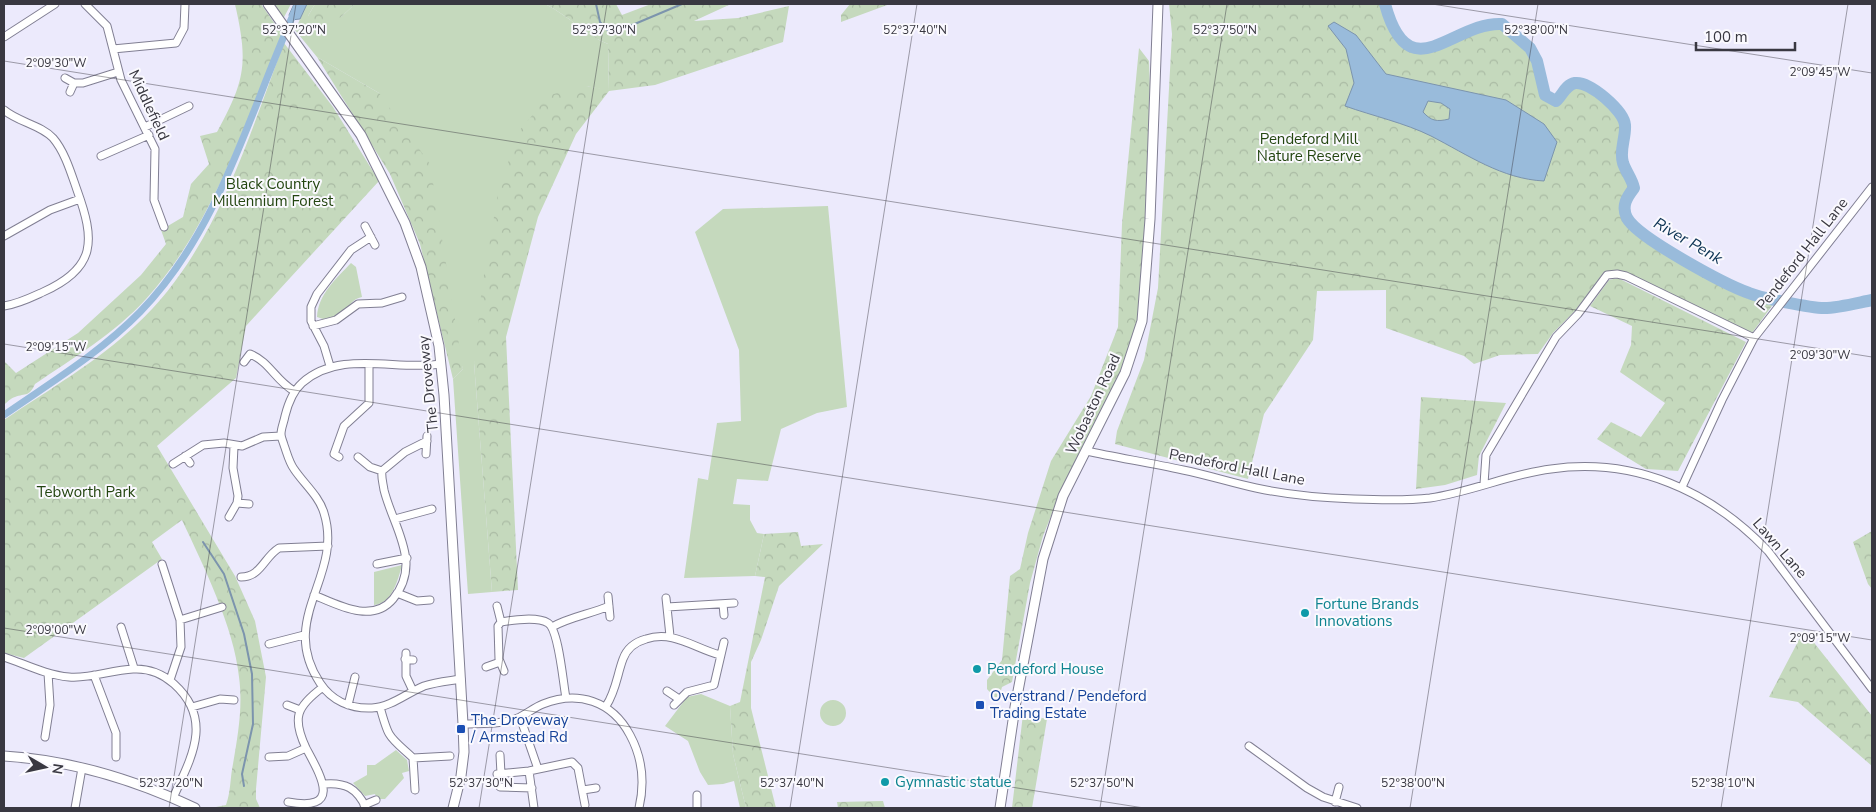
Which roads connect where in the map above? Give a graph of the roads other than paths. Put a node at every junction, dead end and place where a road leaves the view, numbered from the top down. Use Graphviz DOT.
graph roads {
  1 [pos="55,4"];
  2 [pos="85,4"];
  3 [pos="185,4"];
  4 [pos="268,4"];
  5 [pos="1158,4"];
  6 [pos="4,37"];
  7 [pos="113,49"];
  8 [pos="118,72"];
  9 [pos="66,78"];
  10 [pos="74,83"];
  11 [pos="70,92"];
  12 [pos="189,106"];
  13 [pos="4,110"];
  14 [pos="147,131"];
  15 [pos="102,156"];
  16 [pos="1872,187"];
  17 [pos="80,199"];
  18 [pos="365,226"];
  19 [pos="164,227"];
  20 [pos="4,236"];
  21 [pos="371,237"];
  22 [pos="375,245"];
  23 [pos="402,297"];
  24 [pos="4,306"];
  25 [pos="313,326"];
  26 [pos="1754,338"];
  27 [pos="244,362"];
  28 [pos="369,364"];
  29 [pos="441,364"];
  30 [pos="330,366"];
  31 [pos="294,391"];
  32 [pos="281,436"];
  33 [pos="234,446"];
  34 [pos="1086,451"];
  35 [pos="426,454"];
  36 [pos="185,456"];
  37 [pos="339,457"];
  38 [pos="358,457"];
  39 [pos="173,464"];
  40 [pos="190,464"];
  41 [pos="382,471"];
  42 [pos="1484,484"];
  43 [pos="1682,486"];
  44 [pos="238,503"];
  45 [pos="249,504"];
  46 [pos="432,509"];
  47 [pos="229,517"];
  48 [pos="395,519"];
  49 [pos="328,546"];
  50 [pos="407,558"];
  51 [pos="162,564"];
  52 [pos="377,564"];
  53 [pos="242,577"];
  54 [pos="398,593"];
  55 [pos="314,595"];
  56 [pos="608,596"];
  57 [pos="666,598"];
  58 [pos="430,600"];
  59 [pos="734,603"];
  60 [pos="723,604"];
  61 [pos="497,606"];
  62 [pos="609,606"];
  63 [pos="222,607"];
  64 [pos="667,607"];
  65 [pos="724,615"];
  66 [pos="610,617"];
  67 [pos="180,620"];
  68 [pos="501,622"];
  69 [pos="121,627"];
  70 [pos="552,627"];
  71 [pos="304,635"];
  72 [pos="670,636"];
  73 [pos="724,642"];
  74 [pos="268,644"];
  75 [pos="720,655"];
  76 [pos="4,657"];
  77 [pos="408,658"];
  78 [pos="500,662"];
  79 [pos="486,666"];
  80 [pos="134,668"];
  81 [pos="504,671"];
  82 [pos="48,673"];
  83 [pos="94,675"];
  84 [pos="355,677"];
  85 [pos="170,680"];
  86 [pos="461,680"];
  87 [pos="323,688"];
  88 [pos="1872,689"];
  89 [pos="413,691"];
  90 [pos="667,691"];
  91 [pos="566,698"];
  92 [pos="679,699"];
  93 [pos="234,700"];
  94 [pos="287,705"];
  95 [pos="348,705"];
  96 [pos="674,705"];
  97 [pos="606,706"];
  98 [pos="192,707"];
  99 [pos="380,707"];
  100 [pos="300,710"];
  101 [pos="520,717"];
  102 [pos="463,724"];
  103 [pos="45,737"];
  104 [pos="1249,746"];
  105 [pos="306,748"];
  106 [pos="500,755"];
  107 [pos="4,756"];
  108 [pos="450,756"];
  109 [pos="116,757"];
  110 [pos="269,757"];
  111 [pos="413,758"];
  112 [pos="82,768"];
  113 [pos="538,769"];
  114 [pos="528,771"];
  115 [pos="324,784"];
  116 [pos="500,787"];
  117 [pos="1339,787"];
  118 [pos="532,788"];
  119 [pos="596,788"];
  120 [pos="415,790"];
  121 [pos="583,790"];
  122 [pos="697,795"];
  123 [pos="173,798"];
  124 [pos="376,800"];
  125 [pos="288,802"];
  126 [pos="1334,802"];
  127 [pos="585,805"];
  128 [pos="301,806"];
  129 [pos="365,806"];
  130 [pos="452,807"];
  131 [pos="75,808"];
  132 [pos="195,808"];
  133 [pos="534,808"];
  134 [pos="639,808"];
  135 [pos="698,808"];
  136 [pos="1000,808"];
  137 [pos="1357,808"];
  1 -- 6 [label="street"];
  2 -- 7 [label="street, Middlefield"];
  3 -- 7 [label="street"];
  4 -- 29 [label="street, The Droveway"];
  5 -- 34 [label="street, Wobaston Road"];
  7 -- 8 [label="street, Middlefield"];
  8 -- 10 [label="street"];
  8 -- 14 [label="street, Middlefield"];
  9 -- 10 [label="street"];
  10 -- 11 [label="street"];
  12 -- 14 [label="street"];
  13 -- 17 [label="street"];
  14 -- 15 [label="street"];
  14 -- 19 [label="street, Middlefield"];
  16 -- 26 [label="street, Pendeford Hall Lane"];
  17 -- 20 [label="street"];
  17 -- 24 [label="street"];
  18 -- 21 [label="street"];
  21 -- 22 [label="street"];
  21 -- 25 [label="street"];
  23 -- 25 [label="street"];
  25 -- 30 [label="street"];
  26 -- 42 [label="street"];
  26 -- 43 [label="street, Pendeford Hall Lane"];
  27 -- 31 [label="street"];
  28 -- 29 [label="street"];
  28 -- 30 [label="street"];
  28 -- 37 [label="street"];
  29 -- 86 [label="street, The Droveway"];
  30 -- 31 [label="street"];
  31 -- 32 [label="street"];
  32 -- 33 [label="street"];
  32 -- 49 [label="street"];
  33 -- 36 [label="street"];
  33 -- 44 [label="street"];
  34 -- 42 [label="street, Pendeford Hall Lane"];
  34 -- 136 [label="street, Wobaston Road"];
  35 -- 41 [label="street"];
  36 -- 39 [label="street"];
  36 -- 40 [label="street"];
  38 -- 41 [label="street"];
  41 -- 48 [label="street"];
  42 -- 43 [label="street, Lawn Lane"];
  43 -- 88 [label="street, Lawn Lane"];
  44 -- 45 [label="street"];
  44 -- 47 [label="street"];
  46 -- 48 [label="street"];
  48 -- 50 [label="street"];
  49 -- 53 [label="street"];
  49 -- 55 [label="street"];
  50 -- 52 [label="street"];
  50 -- 54 [label="street"];
  51 -- 67 [label="street"];
  54 -- 55 [label="street"];
  54 -- 58 [label="street"];
  55 -- 71 [label="street"];
  56 -- 62 [label="street"];
  57 -- 64 [label="street"];
  59 -- 60 [label="street"];
  60 -- 64 [label="street"];
  60 -- 65 [label="street"];
  61 -- 68 [label="street"];
  62 -- 66 [label="street"];
  62 -- 70 [label="street"];
  63 -- 67 [label="street"];
  64 -- 72 [label="street"];
  67 -- 85 [label="street"];
  68 -- 70 [label="street"];
  68 -- 78 [label="street"];
  69 -- 80 [label="street"];
  70 -- 91 [label="street"];
  71 -- 74 [label="street"];
  71 -- 87 [label="street"];
  72 -- 75 [label="street"];
  72 -- 97 [label="street"];
  73 -- 75 [label="street"];
  75 -- 92 [label="street"];
  76 -- 82 [label="street"];
  77 -- 89 [label="street"];
  78 -- 79 [label="street"];
  78 -- 81 [label="street"];
  80 -- 83 [label="street"];
  80 -- 85 [label="street"];
  82 -- 83 [label="street"];
  82 -- 103 [label="street"];
  83 -- 109 [label="street"];
  84 -- 95 [label="street"];
  85 -- 98 [label="street"];
  86 -- 89 [label="street"];
  86 -- 102 [label="street, The Droveway"];
  87 -- 95 [label="street"];
  87 -- 100 [label="street"];
  89 -- 99 [label="street"];
  90 -- 92 [label="street"];
  91 -- 97 [label="street"];
  91 -- 101 [label="street"];
  92 -- 96 [label="street"];
  93 -- 98 [label="street"];
  94 -- 100 [label="street"];
  95 -- 99 [label="street"];
  97 -- 134 [label="street"];
  98 -- 123 [label="street"];
  99 -- 111 [label="street"];
  100 -- 105 [label="street"];
  101 -- 102 [label="street"];
  101 -- 113 [label="street"];
  102 -- 130 [label="street, The Droveway"];
  104 -- 126 [label="street"];
  105 -- 110 [label="street"];
  105 -- 115 [label="street"];
  106 -- 114 [label="street"];
  107 -- 112 [label="street"];
  108 -- 111 [label="street"];
  111 -- 120 [label="street"];
  112 -- 123 [label="street"];
  112 -- 131 [label="street"];
  113 -- 114 [label="street"];
  113 -- 121 [label="street"];
  114 -- 118 [label="street"];
  115 -- 128 [label="street"];
  115 -- 129 [label="street"];
  116 -- 118 [label="street"];
  117 -- 126 [label="street"];
  118 -- 133 [label="street"];
  119 -- 121 [label="street"];
  121 -- 127 [label="street"];
  122 -- 135 [label="street"];
  123 -- 132 [label="street"];
  124 -- 129 [label="street"];
  125 -- 128 [label="street"];
  126 -- 137 [label="street"];
}
